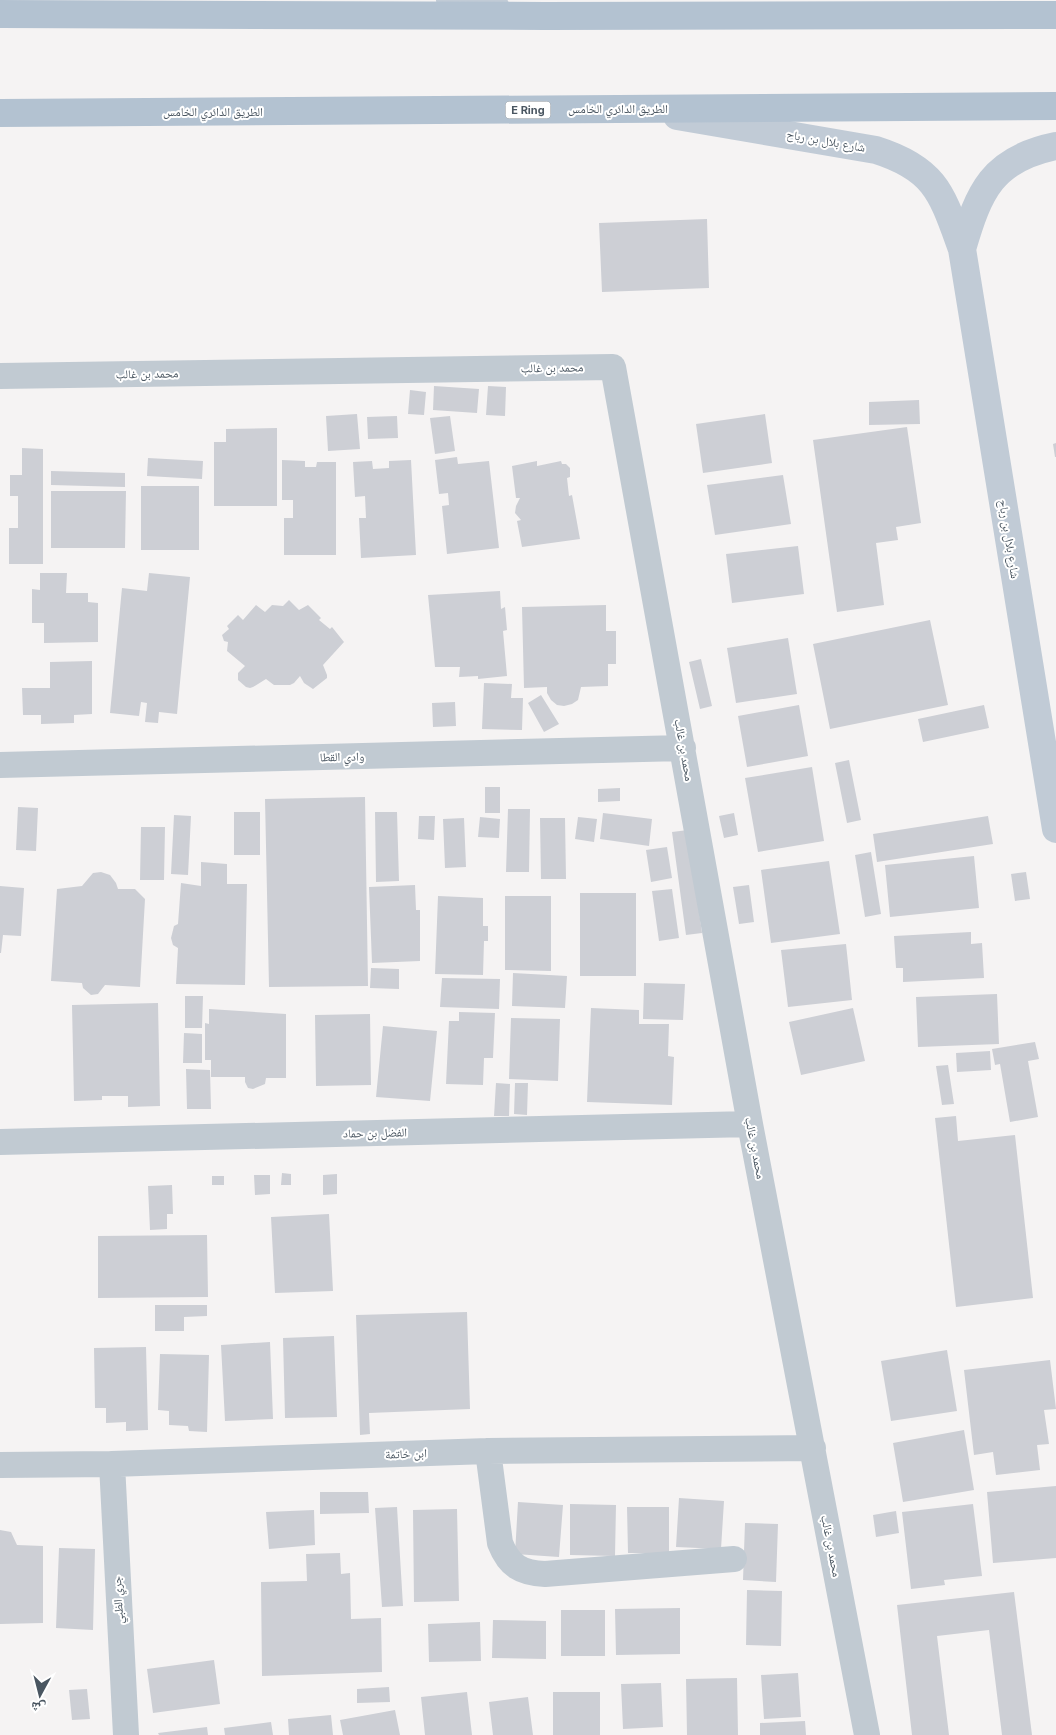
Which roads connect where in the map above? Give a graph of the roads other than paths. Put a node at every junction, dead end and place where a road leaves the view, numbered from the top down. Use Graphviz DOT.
graph roads {
  1 [pos="22,0"];
  2 [pos="450,0"];
  3 [pos="0,7"];
  4 [pos="0,14"];
  5 [pos="1056,15"];
  6 [pos="545,16"];
  7 [pos="1056,106"];
  8 [pos="639,109"];
  9 [pos="0,113"];
  10 [pos="1056,146"];
  11 [pos="962,249"];
  12 [pos="0,376"];
  13 [pos="684,748"];
  14 [pos="0,765"];
  15 [pos="1056,829"];
  16 [pos="750,1124"];
  17 [pos="0,1142"];
  18 [pos="813,1448"];
  19 [pos="488,1451"];
  20 [pos="112,1464"];
  21 [pos="0,1465"];
  22 [pos="734,1559"];
  23 [pos="126,1735"];
  24 [pos="867,1735"];
  1 -- 3 [label="street"];
  2 -- 6 [label="street"];
  4 -- 6 [label="main road"];
  5 -- 6 [label="main road"];
  7 -- 8 [label="main road, الطريق الدائري الخامس / E Ring"];
  8 -- 9 [label="main road, الطريق الدائري الخامس / E Ring"];
  8 -- 11 [label="street, شارع بلال بن رباح"];
  10 -- 11 [label="street, شارع بلال بن رباح"];
  11 -- 15 [label="street, شارع بلال بن رباح"];
  12 -- 13 [label="street, محمد بن غالب"];
  13 -- 14 [label="street, وادي القطا"];
  13 -- 16 [label="street, محمد بن غالب"];
  16 -- 17 [label="street, الفضل بن حماد"];
  16 -- 18 [label="street, محمد بن غالب"];
  18 -- 19 [label="street, ابن خاتمة"];
  18 -- 24 [label="street, محمد بن غالب"];
  19 -- 20 [label="street, ابن خاتمة"];
  19 -- 22 [label="street"];
  20 -- 21 [label="street, ابن خاتمة"];
  20 -- 23 [label="street, جري الظبي"];
}
